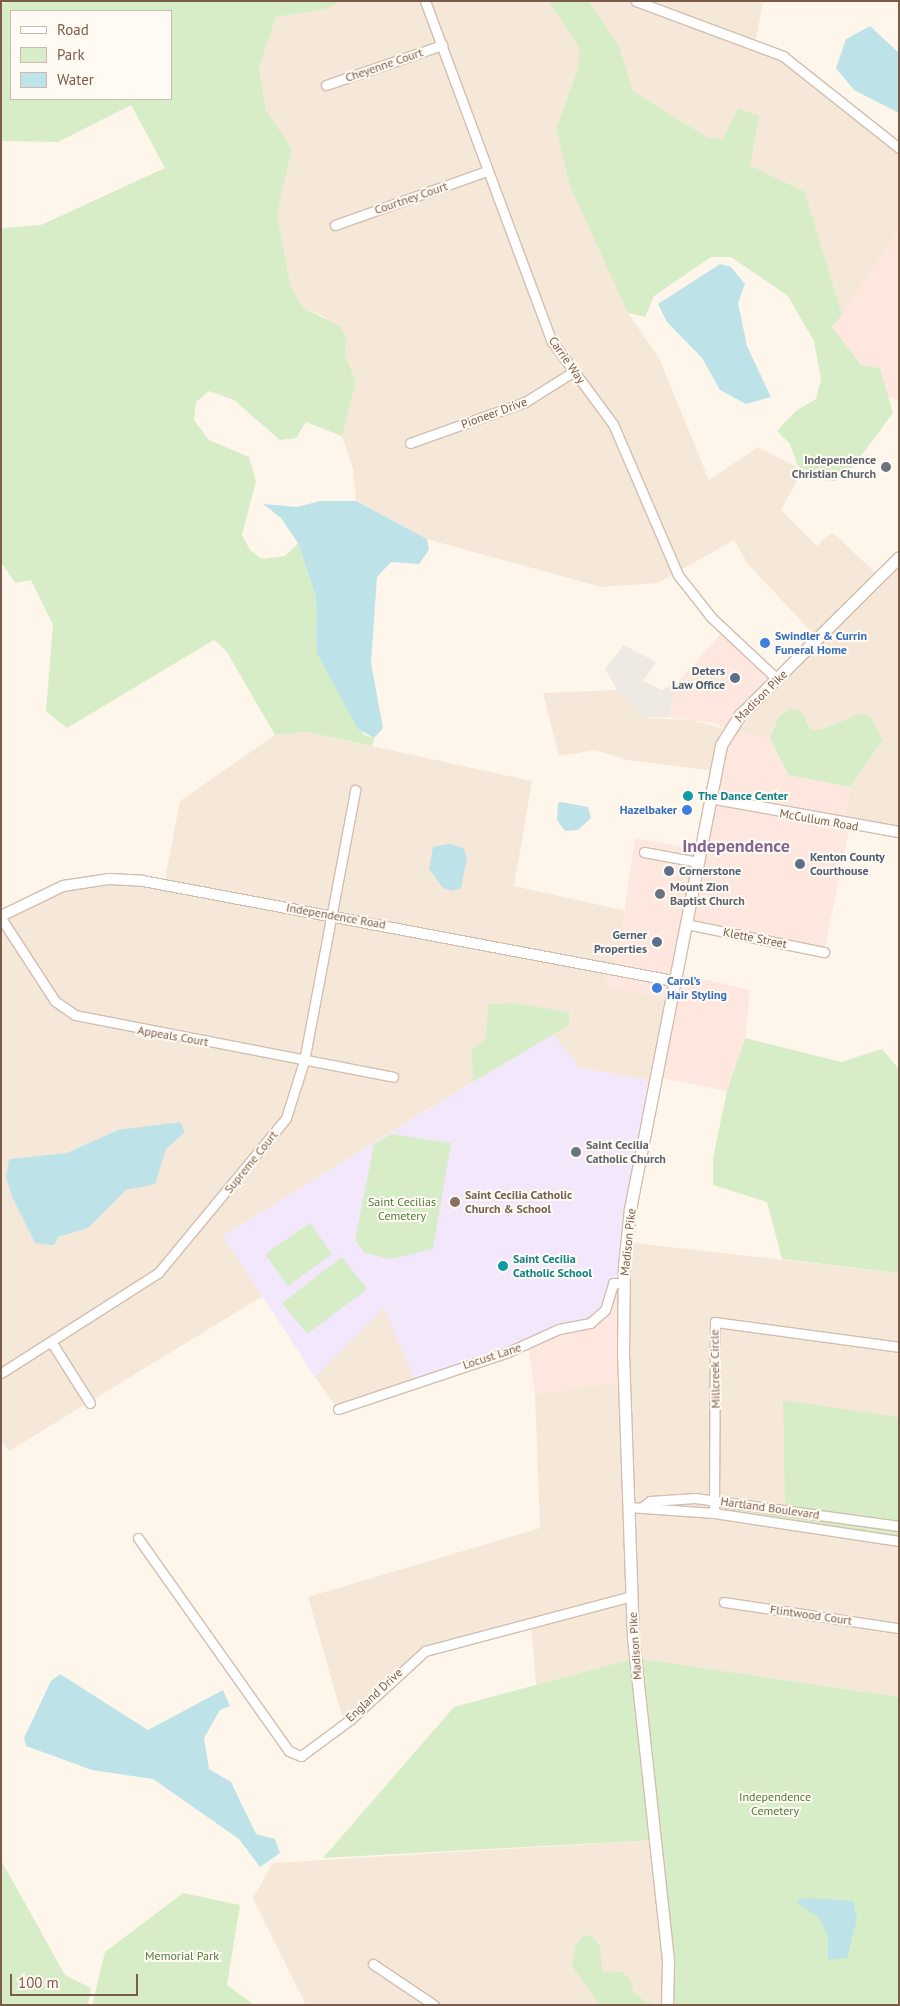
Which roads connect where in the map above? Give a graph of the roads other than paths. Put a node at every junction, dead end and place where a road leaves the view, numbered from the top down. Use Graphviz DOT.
graph roads {
  1 [pos="425,1"];
  2 [pos="636,1"];
  3 [pos="442,45"];
  4 [pos="326,85"];
  5 [pos="899,148"];
  6 [pos="487,171"];
  7 [pos="335,225"];
  8 [pos="573,372"];
  9 [pos="410,443"];
  10 [pos="899,557"];
  11 [pos="777,679"];
  12 [pos="356,790"];
  13 [pos="710,798"];
  14 [pos="899,832"];
  15 [pos="644,852"];
  16 [pos="698,862"];
  17 [pos="331,914"];
  18 [pos="1,917"];
  19 [pos="686,924"];
  20 [pos="824,952"];
  21 [pos="674,981"];
  22 [pos="304,1061"];
  23 [pos="393,1077"];
  24 [pos="624,1283"];
  25 [pos="52,1342"];
  26 [pos="899,1347"];
  27 [pos="1,1373"];
  28 [pos="90,1403"];
  29 [pos="338,1409"];
  30 [pos="715,1500"];
  31 [pos="629,1507"];
  32 [pos="642,1507"];
  33 [pos="714,1513"];
  34 [pos="899,1526"];
  35 [pos="138,1538"];
  36 [pos="899,1541"];
  37 [pos="632,1596"];
  38 [pos="724,1602"];
  39 [pos="899,1628"];
  40 [pos="373,1964"];
  41 [pos="434,2005"];
  42 [pos="667,2005"];
  1 -- 3 [label="street, Carrie Way"];
  2 -- 5 [label="street"];
  3 -- 4 [label="street, Cheyenne Court"];
  3 -- 6 [label="street, Carrie Way"];
  6 -- 7 [label="street, Courtney Court"];
  6 -- 8 [label="street, Carrie Way"];
  8 -- 9 [label="street, Pioneer Drive"];
  8 -- 11 [label="street, Carrie Way"];
  10 -- 11 [label="main road, Madison Pike"];
  11 -- 13 [label="main road, Madison Pike"];
  12 -- 17 [label="street, Supreme Court"];
  13 -- 14 [label="street, McCullum Road"];
  13 -- 16 [label="main road, Madison Pike"];
  15 -- 16 [label="street"];
  16 -- 19 [label="main road, Madison Pike"];
  17 -- 18 [label="street, Independence Road"];
  17 -- 21 [label="street, Independence Road"];
  17 -- 22 [label="street, Supreme Court"];
  18 -- 22 [label="street, Appeals Court"];
  19 -- 20 [label="street, Klette Street"];
  19 -- 21 [label="main road, Madison Pike"];
  21 -- 24 [label="main road, Madison Pike"];
  22 -- 23 [label="street, Appeals Court"];
  22 -- 25 [label="street, Supreme Court"];
  24 -- 29 [label="street, Locust Lane"];
  24 -- 31 [label="main road, Madison Pike"];
  25 -- 27 [label="street, Supreme Court"];
  25 -- 28 [label="street"];
  26 -- 30 [label="street, Millcreek Circle"];
  30 -- 32 [label="street, Hartland Boulevard"];
  30 -- 33 [label="street, Millcreek Circle"];
  30 -- 34 [label="street, Hartland Boulevard"];
  31 -- 32 [label="street, Hartland Boulevard"];
  31 -- 37 [label="main road, Madison Pike"];
  32 -- 33 [label="street, Hartland Boulevard"];
  33 -- 36 [label="street, Hartland Boulevard"];
  35 -- 37 [label="street, England Drive"];
  37 -- 42 [label="main road, Madison Pike"];
  38 -- 39 [label="street, Flintwood Court"];
  40 -- 41 [label="street"];
}
